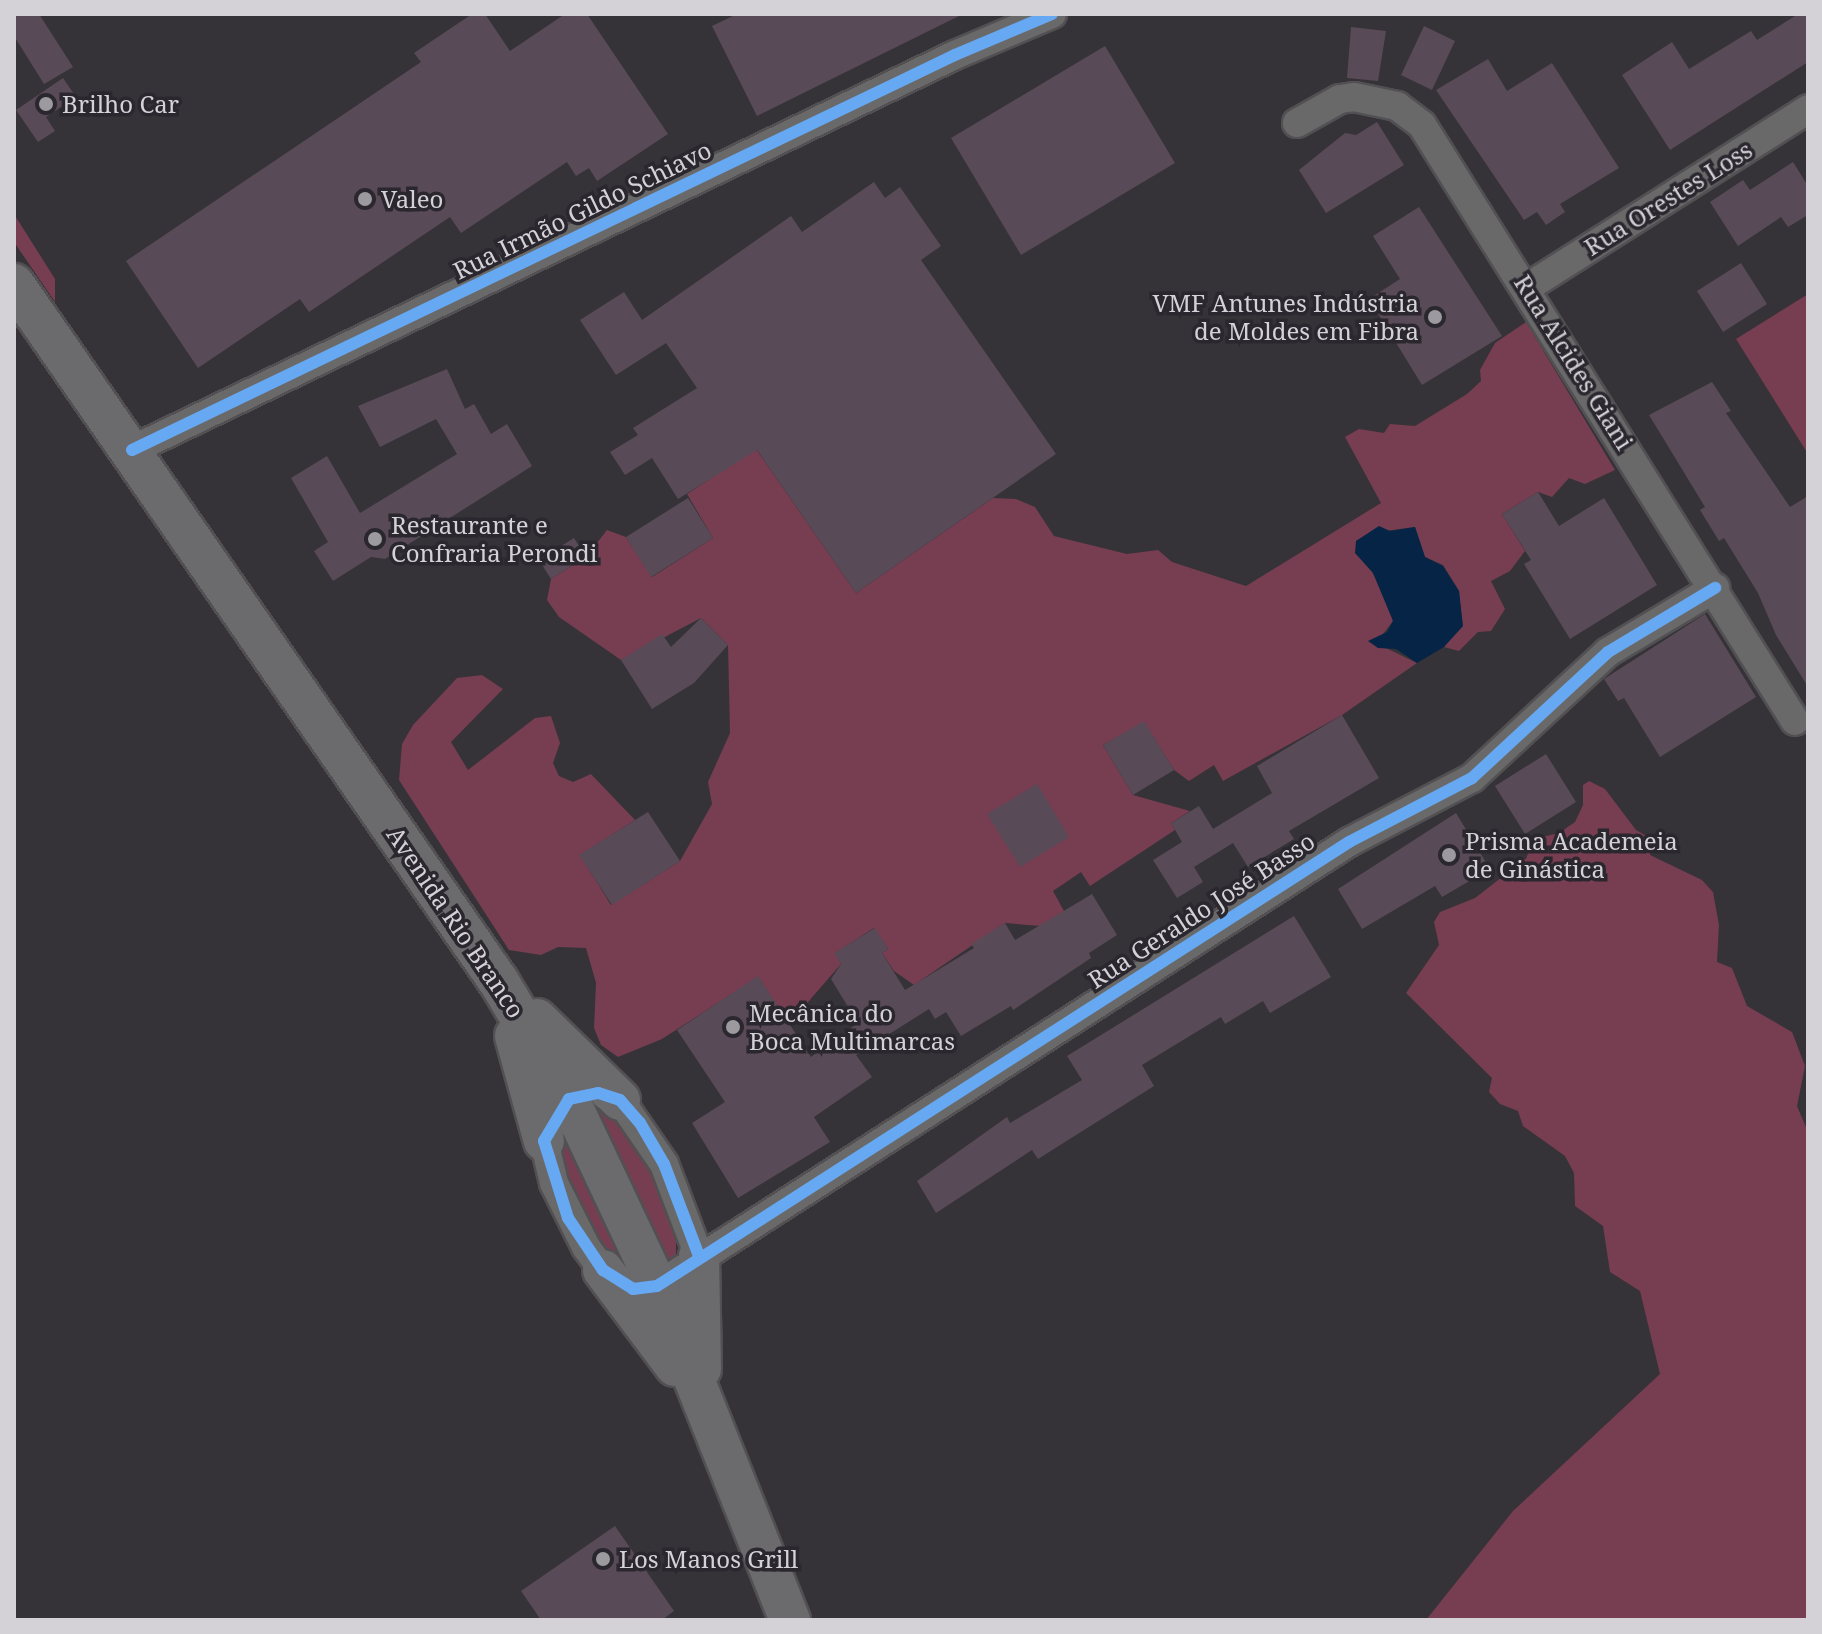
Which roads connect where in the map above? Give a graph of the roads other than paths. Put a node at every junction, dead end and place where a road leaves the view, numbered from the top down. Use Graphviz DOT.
graph roads {
  1 [pos="1052,14"];
  2 [pos="1808,109"];
  3 [pos="1297,123"];
  4 [pos="14,284"];
  5 [pos="1528,287"];
  6 [pos="132,450"];
  7 [pos="1715,588"];
  8 [pos="1795,721"];
  9 [pos="499,982"];
  10 [pos="569,1099"];
  11 [pos="620,1100"];
  12 [pos="544,1141"];
  13 [pos="699,1256"];
  14 [pos="603,1270"];
  15 [pos="657,1286"];
  16 [pos="703,1401"];
  17 [pos="790,1620"];
  1 -- 6 [label="street, Rua Irmão Gildo Schiavo"];
  2 -- 5 [label="street, Rua Orestes Loss"];
  3 -- 5 [label="street, Rua Alcides Giani"];
  4 -- 6 [label="main road, Avenida Rio Branco"];
  5 -- 7 [label="street, Rua Alcides Giani"];
  6 -- 9 [label="main road, Avenida Rio Branco"];
  7 -- 8 [label="street, Rua Alcides Giani"];
  7 -- 13 [label="street, Rua Geraldo José Basso"];
  9 -- 10 [label="main road, Avenida Rio Branco"];
  9 -- 11 [label="main road"];
  9 -- 12 [label="main road"];
  10 -- 11 [label="street"];
  10 -- 12 [label="street"];
  10 -- 15 [label="main road, Avenida Rio Branco"];
  11 -- 13 [label="street"];
  12 -- 14 [label="street"];
  13 -- 15 [label="street, Rua Geraldo José Basso"];
  13 -- 16 [label="main road"];
  14 -- 15 [label="street"];
  14 -- 16 [label="main road"];
  15 -- 16 [label="main road, Avenida Rio Branco"];
  16 -- 17 [label="main road, Avenida Rio Branco"];
}
